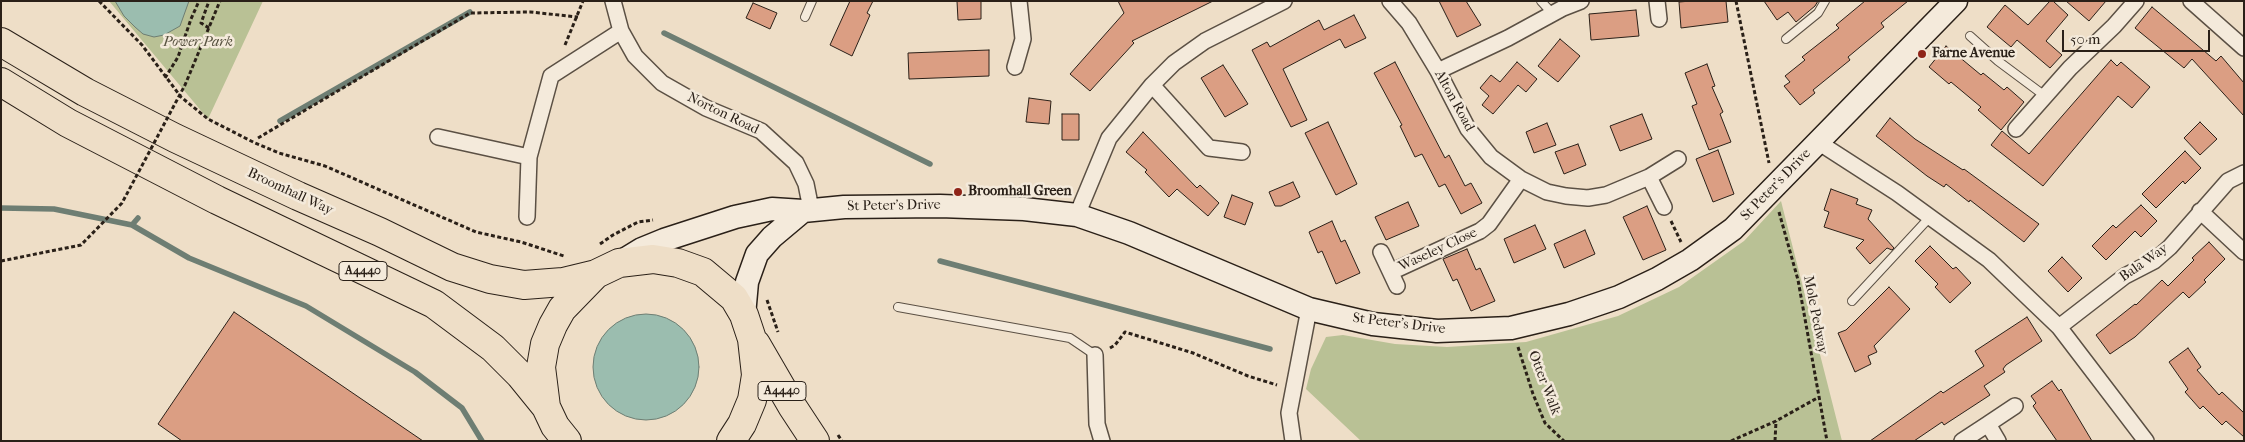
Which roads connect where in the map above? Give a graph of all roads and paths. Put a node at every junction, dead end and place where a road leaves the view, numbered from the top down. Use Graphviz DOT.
graph roads {
  1 [pos="98,1"];
  2 [pos="199,1"];
  3 [pos="209,1"];
  4 [pos="220,1"];
  5 [pos="583,1"];
  6 [pos="613,1"];
  7 [pos="812,1"];
  8 [pos="1020,1"];
  9 [pos="1284,1"];
  10 [pos="1390,1"];
  11 [pos="1540,1"];
  12 [pos="1581,1"];
  13 [pos="1657,1"];
  14 [pos="1736,1"];
  15 [pos="1824,1"];
  16 [pos="1956,1"];
  17 [pos="2136,1"];
  18 [pos="2191,1"];
  19 [pos="1268,4"];
  20 [pos="1552,13"];
  21 [pos="578,17"];
  22 [pos="805,17"];
  23 [pos="1658,19"];
  24 [pos="209,28"];
  25 [pos="621,31"];
  26 [pos="1970,36"];
  27 [pos="1786,39"];
  28 [pos="1,42"];
  29 [pos="2244,48"];
  30 [pos="1015,67"];
  31 [pos="1438,71"];
  32 [pos="551,76"];
  33 [pos="165,78"];
  34 [pos="1,82"];
  35 [pos="1152,85"];
  36 [pos="2045,96"];
  37 [pos="2016,129"];
  38 [pos="438,137"];
  39 [pos="1818,142"];
  40 [pos="255,143"];
  41 [pos="1242,152"];
  42 [pos="530,157"];
  43 [pos="1678,159"];
  44 [pos="1770,168"];
  45 [pos="2244,173"];
  46 [pos="1649,176"];
  47 [pos="1521,179"];
  48 [pos="1780,203"];
  49 [pos="1664,207"];
  50 [pos="807,210"];
  51 [pos="2200,211"];
  52 [pos="1077,215"];
  53 [pos="527,217"];
  54 [pos="1930,217"];
  55 [pos="657,220"];
  56 [pos="1684,247"];
  57 [pos="596,248"];
  58 [pos="1381,252"];
  59 [pos="2244,252"];
  60 [pos="570,254"];
  61 [pos="1,261"];
  62 [pos="607,269"];
  63 [pos="1391,272"];
  64 [pos="1397,286"];
  65 [pos="767,299"];
  66 [pos="1852,301"];
  67 [pos="898,307"];
  68 [pos="1309,309"];
  69 [pos="748,327"];
  70 [pos="2060,327"];
  71 [pos="1511,328"];
  72 [pos="781,341"];
  73 [pos="1095,355"];
  74 [pos="1292,390"];
  75 [pos="1819,397"];
  76 [pos="2015,406"];
  77 [pos="1776,421"];
  78 [pos="1988,424"];
  79 [pos="557,429"];
  80 [pos="826,437"];
  81 [pos="2143,440"];
  82 [pos="731,441"];
  83 [pos="842,441"];
  84 [pos="1102,441"];
  85 [pos="1294,441"];
  86 [pos="1564,441"];
  87 [pos="1731,441"];
  88 [pos="1775,441"];
  89 [pos="1827,441"];
  90 [pos="1962,441"];
  91 [pos="1998,441"];
  1 -- 33 [label="path"];
  2 -- 33 [label="path"];
  3 -- 24 [label="path"];
  4 -- 24 [label="path, bridge"];
  5 -- 21 [label="path"];
  6 -- 25 [label="street, Norton Road"];
  7 -- 22 [label="lane"];
  8 -- 30 [label="street"];
  9 -- 19 [label="street"];
  10 -- 31 [label="street, Alton Road"];
  11 -- 20 [label="lane"];
  12 -- 20 [label="street"];
  13 -- 23 [label="street"];
  14 -- 44 [label="path"];
  15 -- 27 [label="lane"];
  16 -- 39 [label="street, St Peter's Drive"];
  17 -- 36 [label="street"];
  18 -- 29 [label="street"];
  19 -- 35 [label="street"];
  20 -- 31 [label="street"];
  21 -- 32 [label="path"];
  21 -- 40 [label="path"];
  24 -- 61 [label="path, bridge"];
  25 -- 32 [label="street"];
  25 -- 50 [label="street, Norton Road"];
  26 -- 36 [label="lane"];
  28 -- 62 [label="highway, Broomhall Way"];
  31 -- 47 [label="street, Alton Road"];
  32 -- 42 [label="street"];
  33 -- 40 [label="path"];
  34 -- 79 [label="highway, A4440"];
  35 -- 41 [label="street"];
  35 -- 52 [label="street"];
  36 -- 37 [label="street"];
  38 -- 42 [label="street"];
  39 -- 54 [label="street"];
  39 -- 71 [label="street, St Peter's Drive"];
  40 -- 60 [label="path"];
  42 -- 53 [label="street"];
  43 -- 46 [label="street, Alton Road"];
  45 -- 51 [label="street, Bala Way"];
  46 -- 47 [label="street, Alton Road"];
  46 -- 49 [label="street"];
  47 -- 63 [label="street, Waseley Close"];
  48 -- 75 [label="path, Mole Pedway"];
  49 -- 56 [label="path"];
  50 -- 52 [label="street, St Peter's Drive"];
  50 -- 62 [label="street, St Peter's Drive"];
  50 -- 69 [label="street"];
  51 -- 59 [label="street"];
  51 -- 70 [label="street, Bala Way"];
  52 -- 68 [label="street, St Peter's Drive"];
  54 -- 66 [label="lane"];
  54 -- 70 [label="street"];
  55 -- 57 [label="path"];
  58 -- 63 [label="street, Waseley Close"];
  62 -- 69 [label="highway, Broomhall Way"];
  62 -- 79 [label="highway"];
  63 -- 64 [label="street, Waseley Close"];
  65 -- 72 [label="path"];
  67 -- 73 [label="lane"];
  68 -- 71 [label="street, St Peter's Drive"];
  68 -- 74 [label="street"];
  69 -- 80 [label="highway, A4440"];
  69 -- 82 [label="highway"];
  70 -- 81 [label="street"];
  71 -- 86 [label="path, Otter Walk"];
  73 -- 74 [label="path"];
  73 -- 84 [label="street"];
  74 -- 85 [label="street"];
  75 -- 77 [label="path"];
  75 -- 89 [label="path, Mole Pedway"];
  76 -- 78 [label="street"];
  77 -- 87 [label="path"];
  77 -- 88 [label="path"];
  78 -- 90 [label="street"];
  78 -- 91 [label="street"];
  80 -- 83 [label="path"];
}
